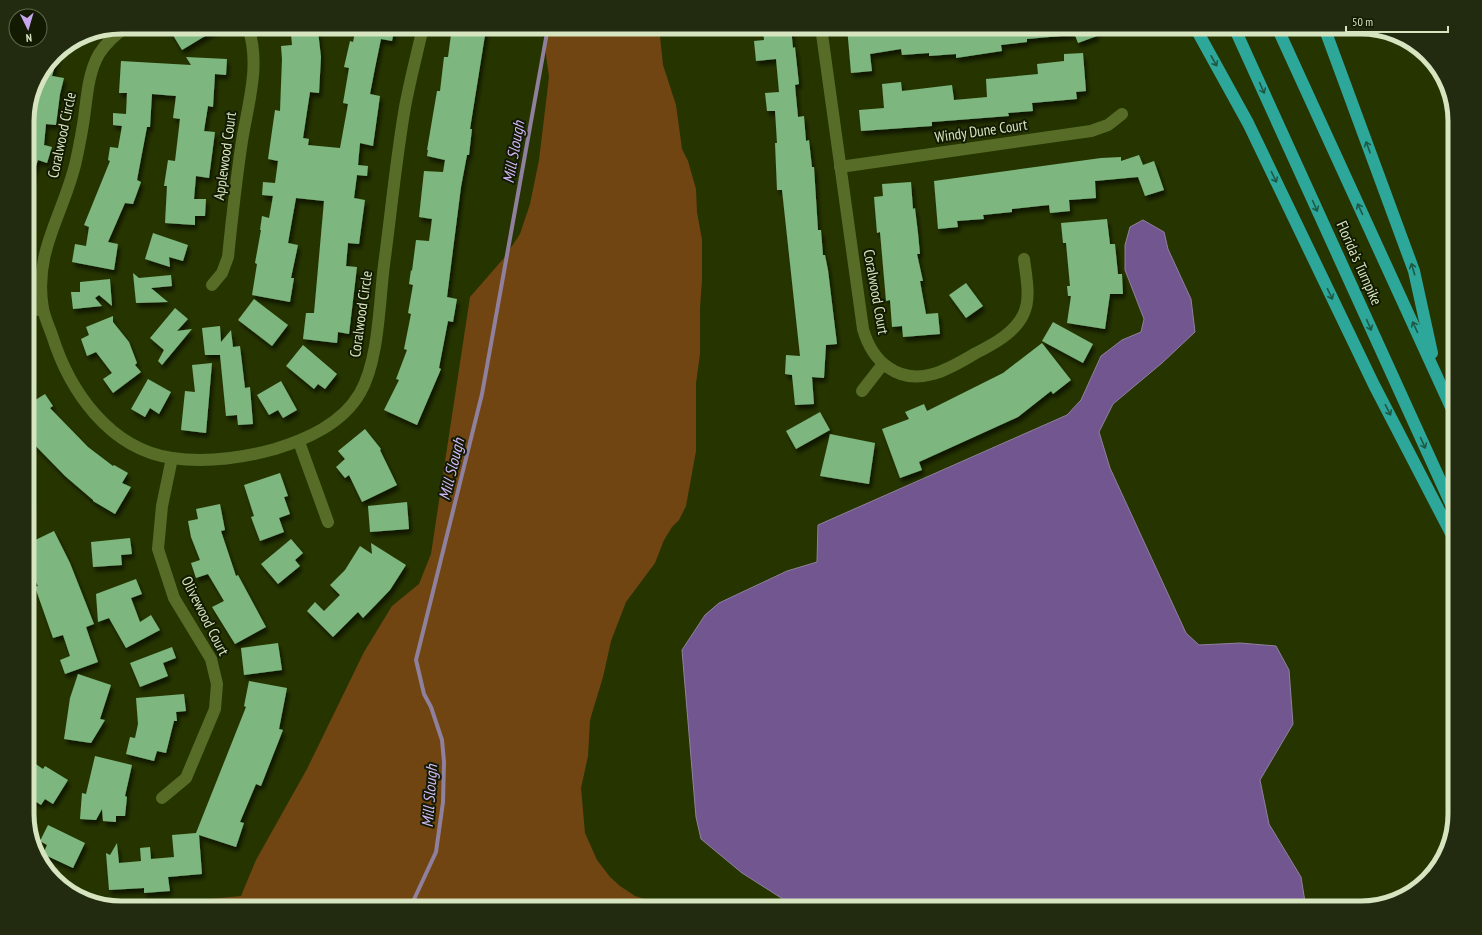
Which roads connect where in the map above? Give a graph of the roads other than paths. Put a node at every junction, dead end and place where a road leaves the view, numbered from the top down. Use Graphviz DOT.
graph roads {
  1 [pos="118,34"];
  2 [pos="250,34"];
  3 [pos="421,34"];
  4 [pos="822,34"];
  5 [pos="1200,34"];
  6 [pos="1237,34"];
  7 [pos="1280,34"];
  8 [pos="1327,34"];
  9 [pos="1122,114"];
  10 [pos="840,167"];
  11 [pos="1024,259"];
  12 [pos="212,285"];
  13 [pos="44,309"];
  14 [pos="34,310"];
  15 [pos="883,364"];
  16 [pos="1437,375"];
  17 [pos="862,391"];
  18 [pos="1448,400"];
  19 [pos="299,442"];
  20 [pos="172,458"];
  21 [pos="1448,498"];
  22 [pos="328,522"];
  23 [pos="1448,528"];
  24 [pos="162,798"];
  1 -- 13 [label="street, Coralwood Circle"];
  2 -- 12 [label="street, Applewood Court"];
  3 -- 19 [label="street, Coralwood Circle"];
  4 -- 10 [label="street, Coralwood Court"];
  5 -- 23 [label="highway, one-way"];
  6 -- 21 [label="highway, Florida's Turnpike, one-way"];
  16 -- 7 [label="highway, Florida's Turnpike, one-way"];
  16 -- 8 [label="highway, one-way"];
  9 -- 10 [label="street, Windy Dune Court"];
  10 -- 15 [label="street, Coralwood Court"];
  11 -- 15 [label="street, Coralwood Court"];
  13 -- 14 [label="street"];
  13 -- 20 [label="street, Coralwood Circle"];
  15 -- 17 [label="street"];
  16 -- 18 [label="highway, Florida's Turnpike"];
  19 -- 20 [label="street, Coralwood Circle"];
  19 -- 22 [label="street"];
  20 -- 24 [label="street, Olivewood Court"];
}
